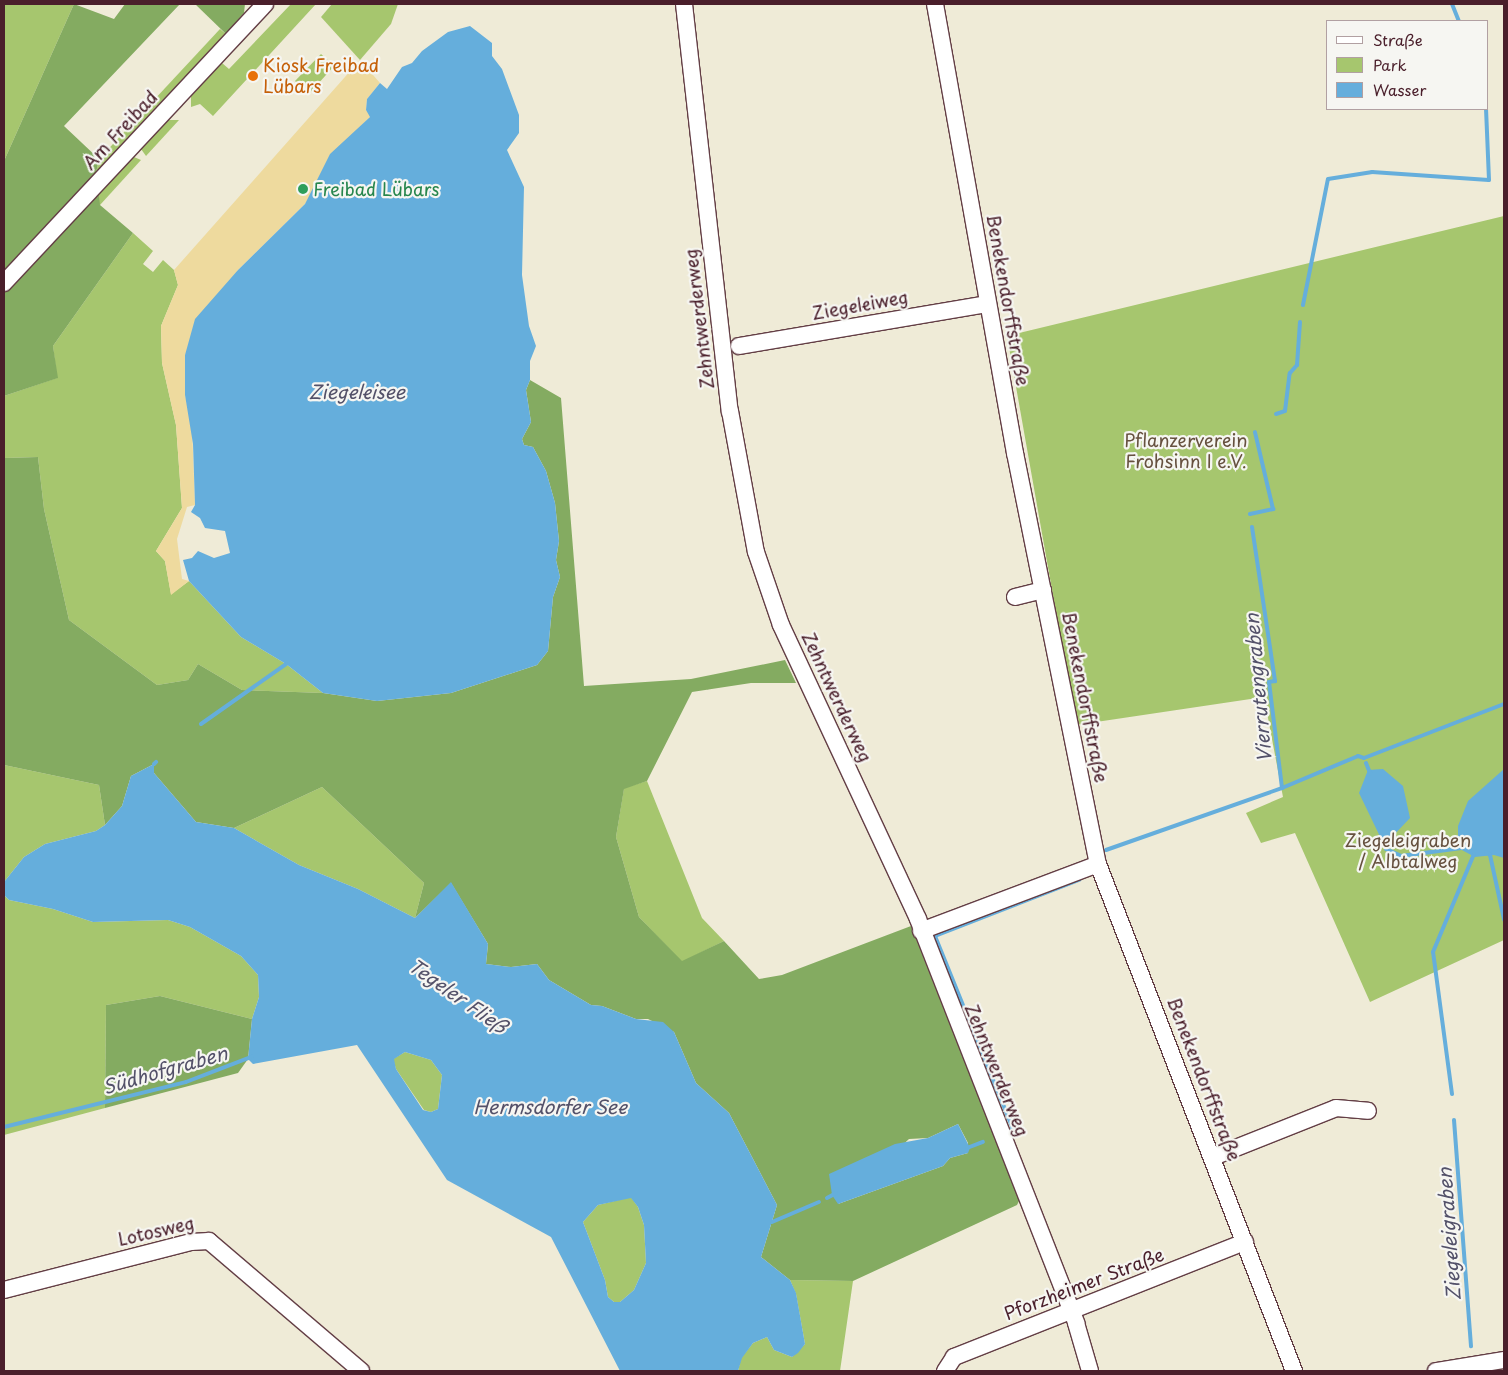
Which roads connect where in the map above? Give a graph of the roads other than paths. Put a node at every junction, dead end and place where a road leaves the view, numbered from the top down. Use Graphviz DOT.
graph roads {
  1 [pos="265,4"];
  2 [pos="684,4"];
  3 [pos="934,4"];
  4 [pos="4,283"];
  5 [pos="987,304"];
  6 [pos="739,346"];
  7 [pos="1043,590"];
  8 [pos="1015,597"];
  9 [pos="1098,864"];
  10 [pos="921,931"];
  11 [pos="1368,1111"];
  12 [pos="1214,1157"];
  13 [pos="1245,1242"];
  14 [pos="4,1290"];
  15 [pos="1071,1310"];
  16 [pos="1504,1360"];
  17 [pos="361,1371"];
  18 [pos="945,1371"];
  19 [pos="1090,1371"];
  20 [pos="1294,1371"];
  21 [pos="1436,1371"];
  1 -- 4 [label="street, Am Freibad"];
  2 -- 10 [label="street, Zehntwerderweg"];
  3 -- 5 [label="street, Benekendorffstraße"];
  5 -- 6 [label="street, Ziegeleiweg"];
  5 -- 7 [label="street, Benekendorffstraße"];
  7 -- 8 [label="street"];
  7 -- 9 [label="street, Benekendorffstraße"];
  9 -- 10 [label="street"];
  9 -- 12 [label="street, Benekendorffstraße"];
  10 -- 15 [label="street, Zehntwerderweg"];
  11 -- 12 [label="street"];
  12 -- 13 [label="street, Benekendorffstraße"];
  13 -- 15 [label="street, Pforzheimer Straße"];
  13 -- 20 [label="street, Benekendorffstraße"];
  14 -- 17 [label="street, Lotosweg"];
  15 -- 18 [label="street, Pforzheimer Straße"];
  15 -- 19 [label="street, Zehntwerderweg"];
  16 -- 21 [label="street"];
}
